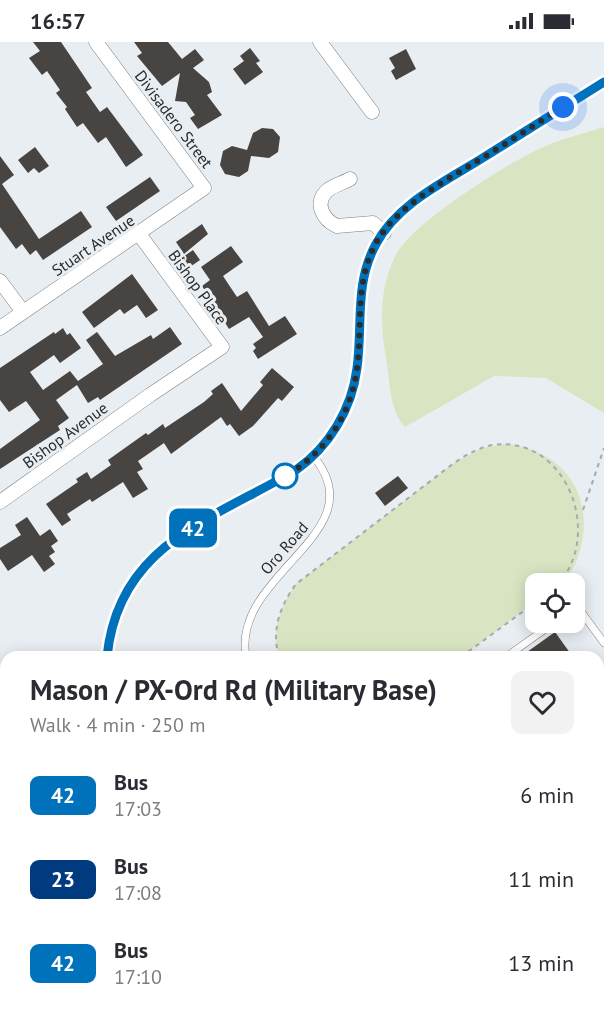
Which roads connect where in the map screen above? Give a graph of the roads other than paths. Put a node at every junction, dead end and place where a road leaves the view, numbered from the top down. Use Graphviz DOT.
graph roads {
  1 [pos="96,42"];
  2 [pos="320,42"];
  3 [pos="604,82"];
  4 [pos="372,112"];
  5 [pos="350,179"];
  6 [pos="204,188"];
  7 [pos="384,233"];
  8 [pos="139,234"];
  9 [pos="0,280"];
  10 [pos="23,312"];
  11 [pos="0,328"];
  12 [pos="150,395"];
  13 [pos="314,457"];
  14 [pos="0,502"];
  15 [pos="585,616"];
  16 [pos="540,633"];
  17 [pos="604,643"];
  18 [pos="108,651"];
  19 [pos="245,651"];
  20 [pos="514,651"];
  1 -- 6 [label="street, Divisadero Street"];
  2 -- 4 [label="street"];
  3 -- 7 [label="lane"];
  5 -- 7 [label="street"];
  6 -- 8 [label="street, Stuart Avenue"];
  7 -- 13 [label="lane"];
  8 -- 10 [label="street, Stuart Avenue"];
  8 -- 12 [label="street, Bishop Place"];
  9 -- 10 [label="street"];
  10 -- 11 [label="street, Stuart Avenue"];
  12 -- 14 [label="street, Bishop Avenue"];
  13 -- 18 [label="lane"];
  13 -- 19 [label="lane, Oro Road"];
  15 -- 17 [label="lane"];
  16 -- 20 [label="lane"];
}
